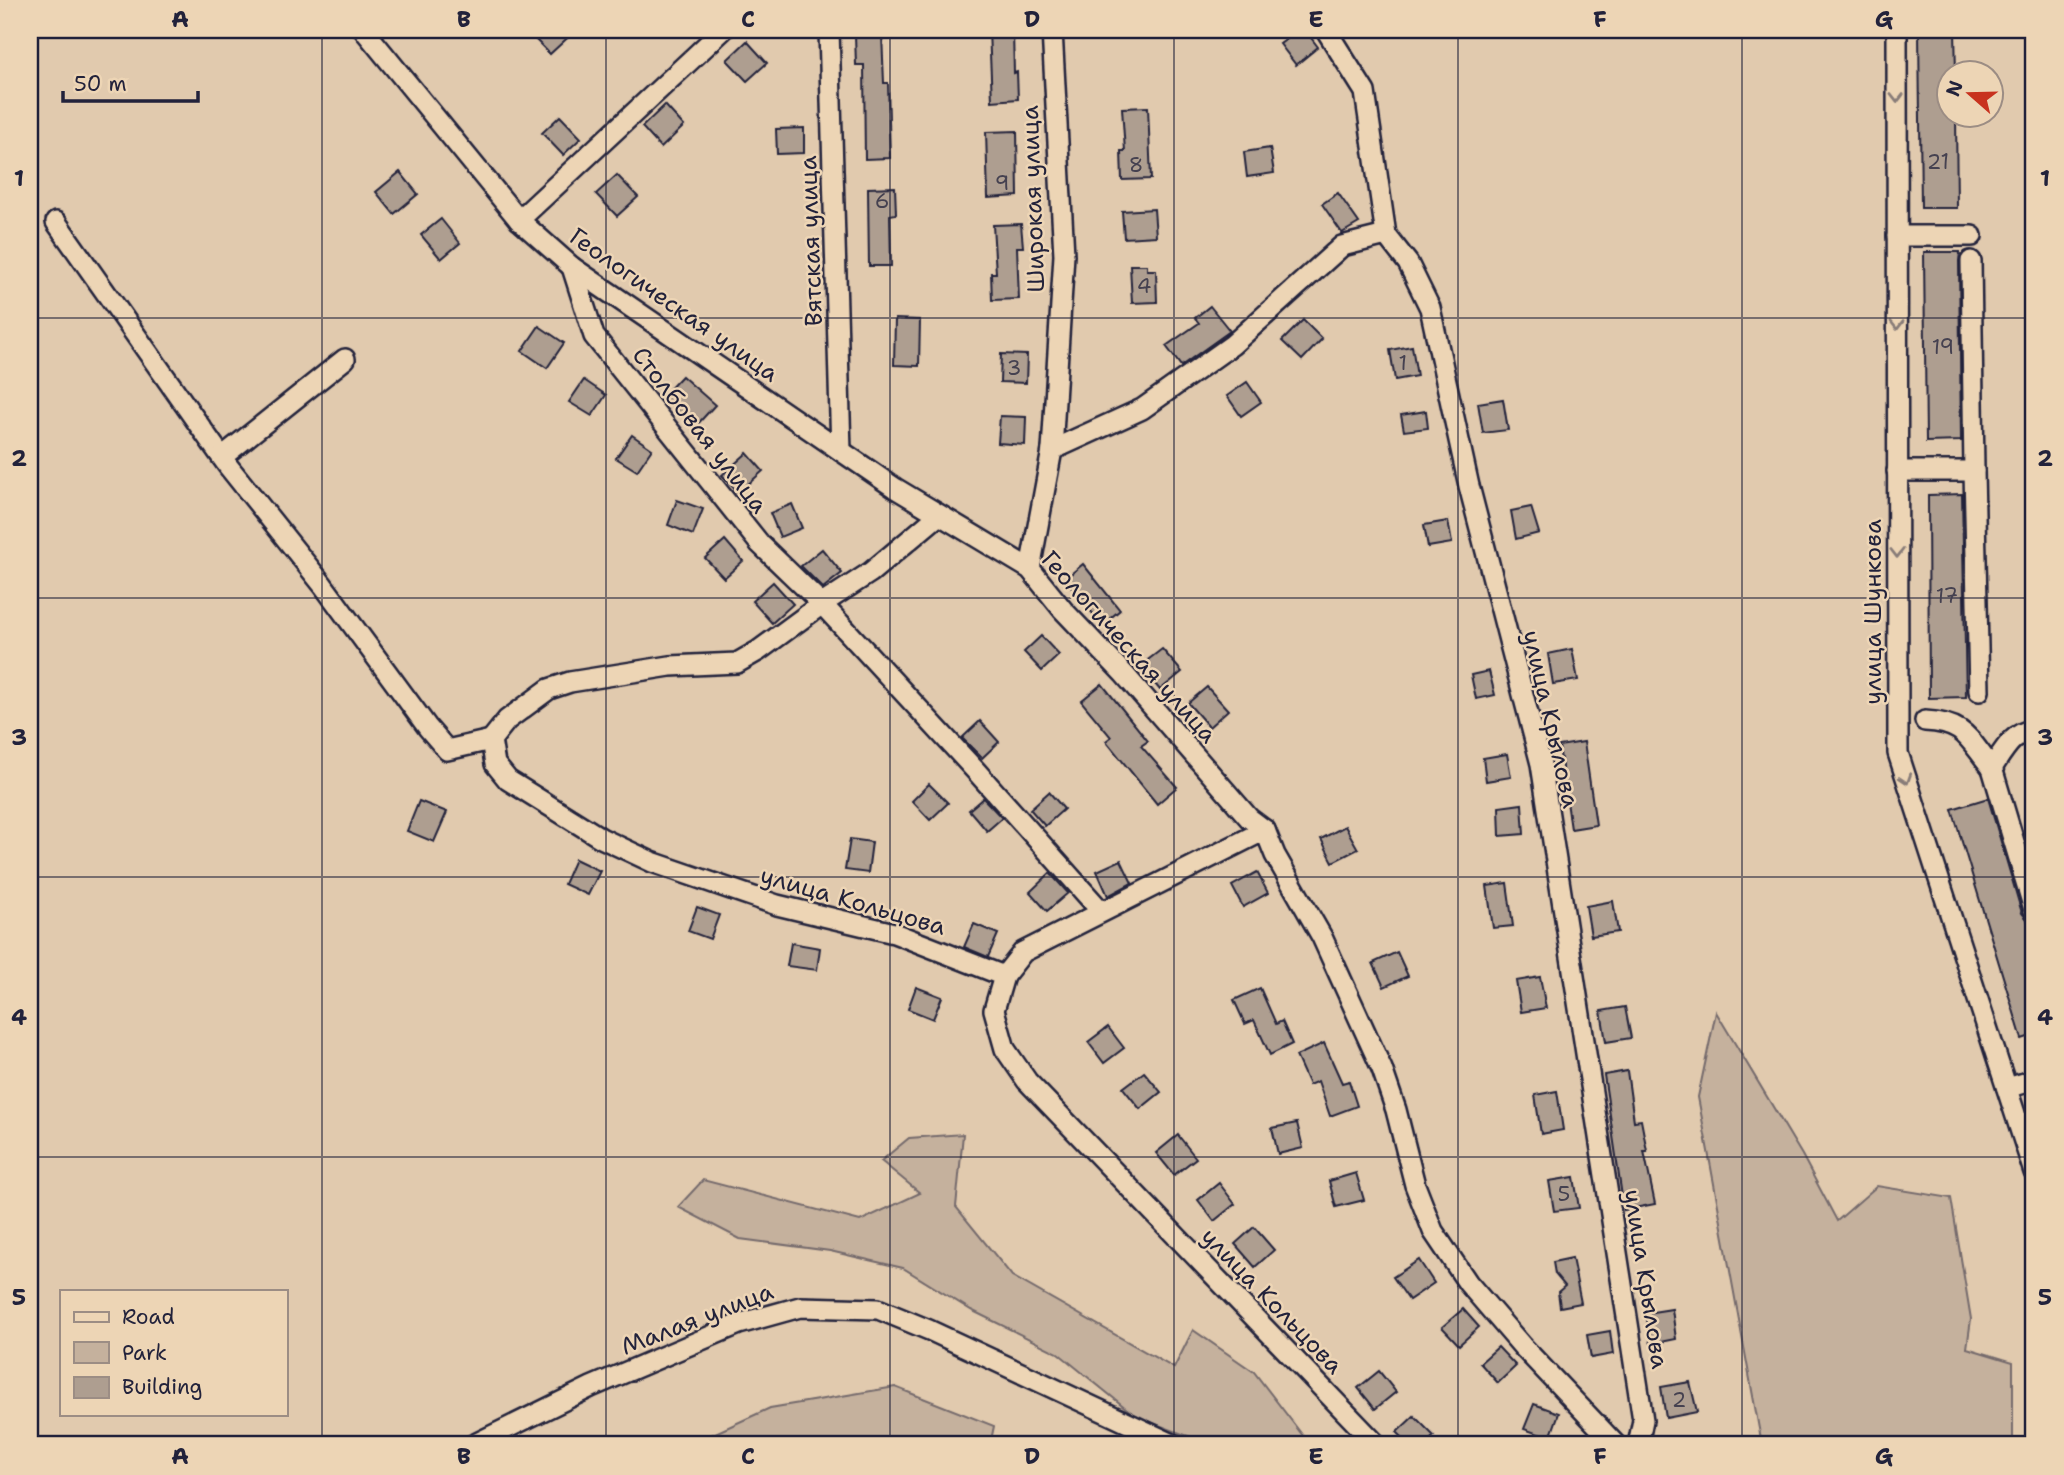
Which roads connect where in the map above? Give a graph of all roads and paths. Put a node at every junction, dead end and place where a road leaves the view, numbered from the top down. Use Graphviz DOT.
graph roads {
  1 [pos="364,30"];
  2 [pos="723,30"];
  3 [pos="829,30"];
  4 [pos="1052,30"];
  5 [pos="1326,30"];
  6 [pos="1896,30"];
  7 [pos="519,220"];
  8 [pos="56,222"];
  9 [pos="1385,235"];
  10 [pos="1896,236"];
  11 [pos="1972,236"];
  12 [pos="1971,261"];
  13 [pos="572,267"];
  14 [pos="345,359"];
  15 [pos="1052,450"];
  16 [pos="841,451"];
  17 [pos="222,457"];
  18 [pos="1897,471"];
  19 [pos="1974,471"];
  20 [pos="939,515"];
  21 [pos="1030,569"];
  22 [pos="821,604"];
  23 [pos="1979,691"];
  24 [pos="1925,721"];
  25 [pos="2034,729"];
  26 [pos="491,740"];
  27 [pos="1992,768"];
  28 [pos="1265,830"];
  29 [pos="2034,909"];
  30 [pos="1101,911"];
  31 [pos="1004,976"];
  32 [pos="2034,1080"];
  33 [pos="2007,1088"];
  34 [pos="2034,1172"];
  35 [pos="473,1445"];
  36 [pos="1175,1445"];
  37 [pos="1377,1445"];
  38 [pos="1616,1445"];
  39 [pos="1638,1445"];
  1 -- 7 [label="street, Геологическая улица"];
  2 -- 7 [label="street"];
  3 -- 16 [label="street, Вятская улица"];
  4 -- 15 [label="street, Широкая улица"];
  5 -- 9 [label="street"];
  6 -- 10 [label="street, улица Шункова, one-way"];
  7 -- 13 [label="street, Геологическая улица"];
  8 -- 17 [label="street"];
  9 -- 15 [label="street"];
  9 -- 39 [label="street, улица Крылова"];
  10 -- 11 [label="street"];
  10 -- 18 [label="street, улица Шункова, one-way"];
  12 -- 19 [label="street"];
  13 -- 16 [label="street, Геологическая улица"];
  13 -- 22 [label="street, Столбовая улица"];
  14 -- 17 [label="street"];
  15 -- 21 [label="street, Широкая улица"];
  16 -- 20 [label="street, Геологическая улица"];
  17 -- 26 [label="street"];
  18 -- 19 [label="street"];
  18 -- 33 [label="street, улица Шункова, one-way"];
  19 -- 23 [label="street"];
  20 -- 21 [label="street, Геологическая улица"];
  20 -- 22 [label="street"];
  21 -- 28 [label="street, Геологическая улица"];
  22 -- 26 [label="street"];
  22 -- 30 [label="street, Столбовая улица"];
  24 -- 27 [label="street"];
  25 -- 27 [label="street"];
  26 -- 31 [label="street, улица Кольцова"];
  27 -- 29 [label="street"];
  28 -- 30 [label="street"];
  28 -- 38 [label="street, Геологическая улица"];
  30 -- 31 [label="street"];
  31 -- 37 [label="street, улица Кольцова"];
  32 -- 33 [label="street"];
  33 -- 34 [label="street, улица Шункова"];
  35 -- 36 [label="street, Малая улица"];
}
